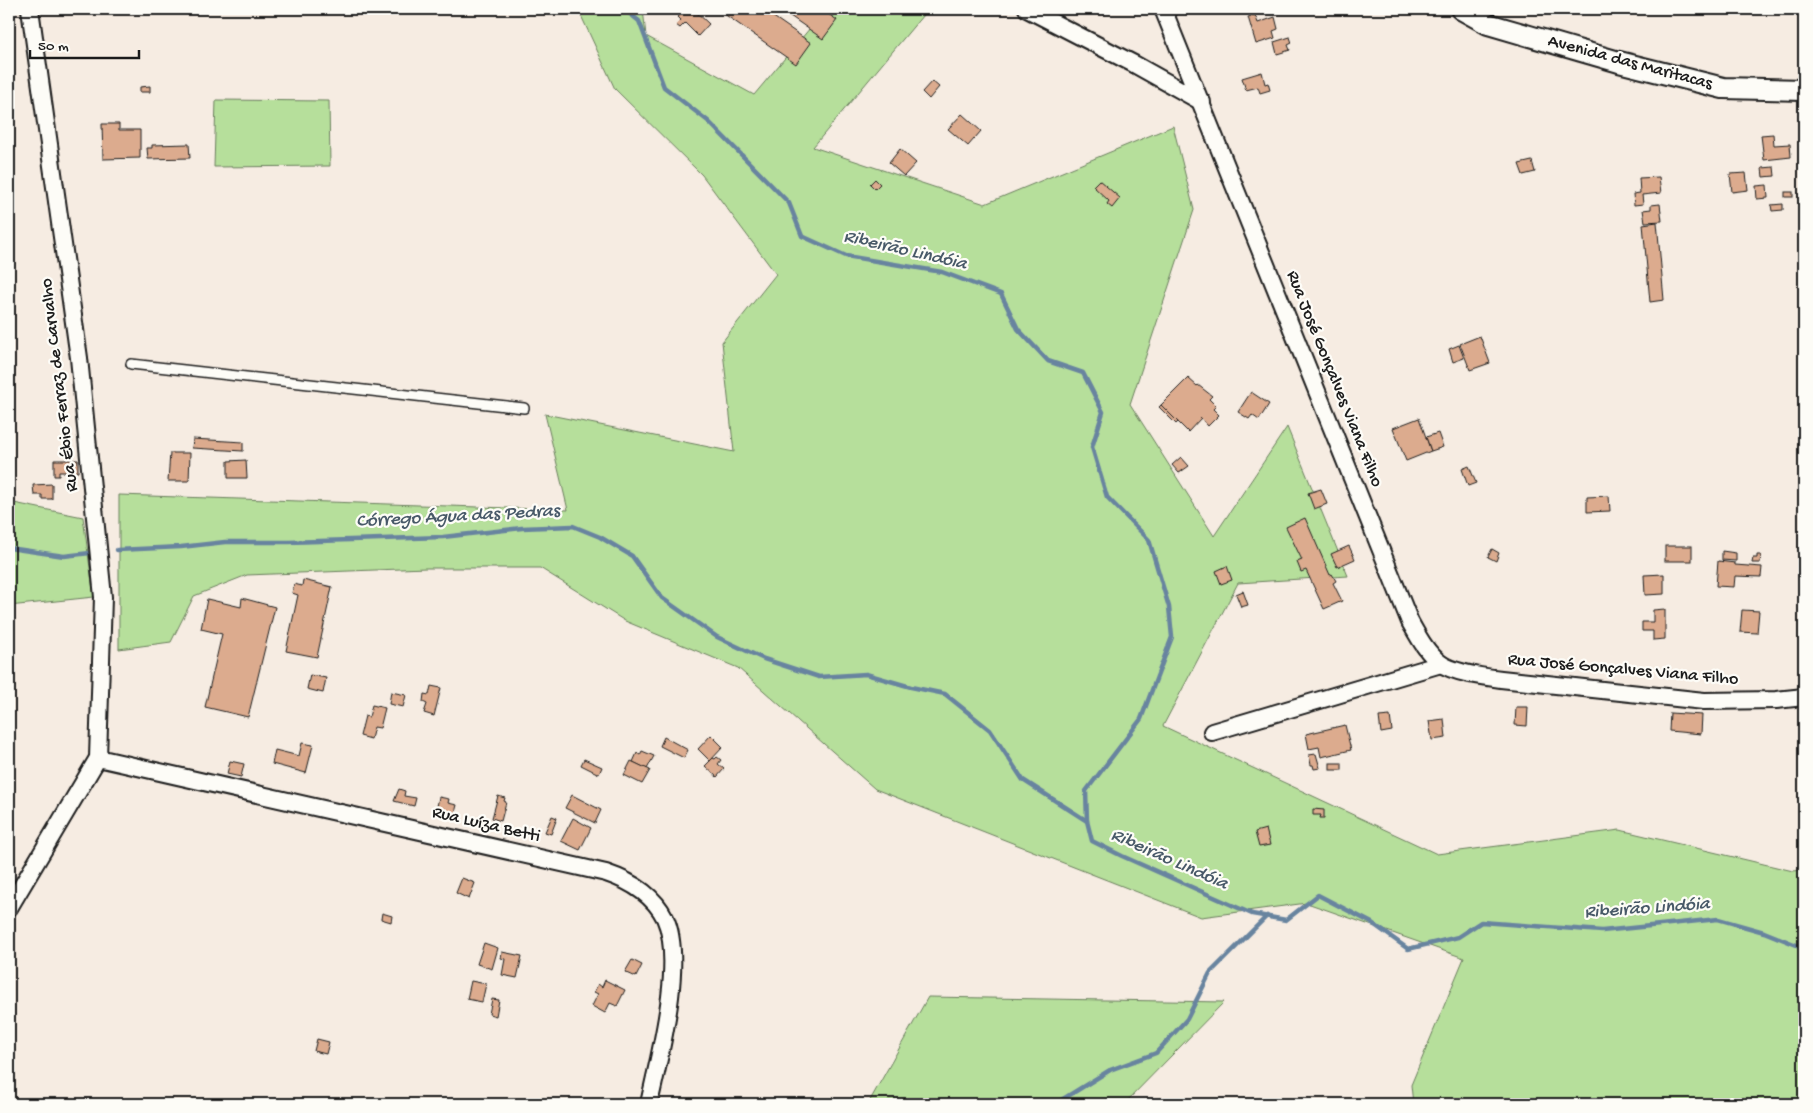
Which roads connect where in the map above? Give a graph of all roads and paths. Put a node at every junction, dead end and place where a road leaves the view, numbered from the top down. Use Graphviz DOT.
graph roads {
  1 [pos="30,9"];
  2 [pos="1027,9"];
  3 [pos="1164,9"];
  4 [pos="1460,9"];
  5 [pos="1804,90"];
  6 [pos="1202,102"];
  7 [pos="131,364"];
  8 [pos="524,408"];
  9 [pos="1441,664"];
  10 [pos="1804,697"];
  11 [pos="1212,732"];
  12 [pos="98,758"];
  13 [pos="14,886"];
  14 [pos="9,908"];
  15 [pos="649,1104"];
  1 -- 12 [label="street, Rua Ébio Ferraz de Carvalho"];
  2 -- 6 [label="street"];
  3 -- 6 [label="street, Rua José Gonçalves Viana Filho"];
  4 -- 5 [label="street, Avenida das Maritacas"];
  6 -- 9 [label="street, Rua José Gonçalves Viana Filho"];
  7 -- 8 [label="lane"];
  9 -- 10 [label="street, Rua José Gonçalves Viana Filho"];
  9 -- 11 [label="street"];
  12 -- 13 [label="street"];
  12 -- 15 [label="street, Rua Luíza Betti"];
  13 -- 14 [label="street"];
}
